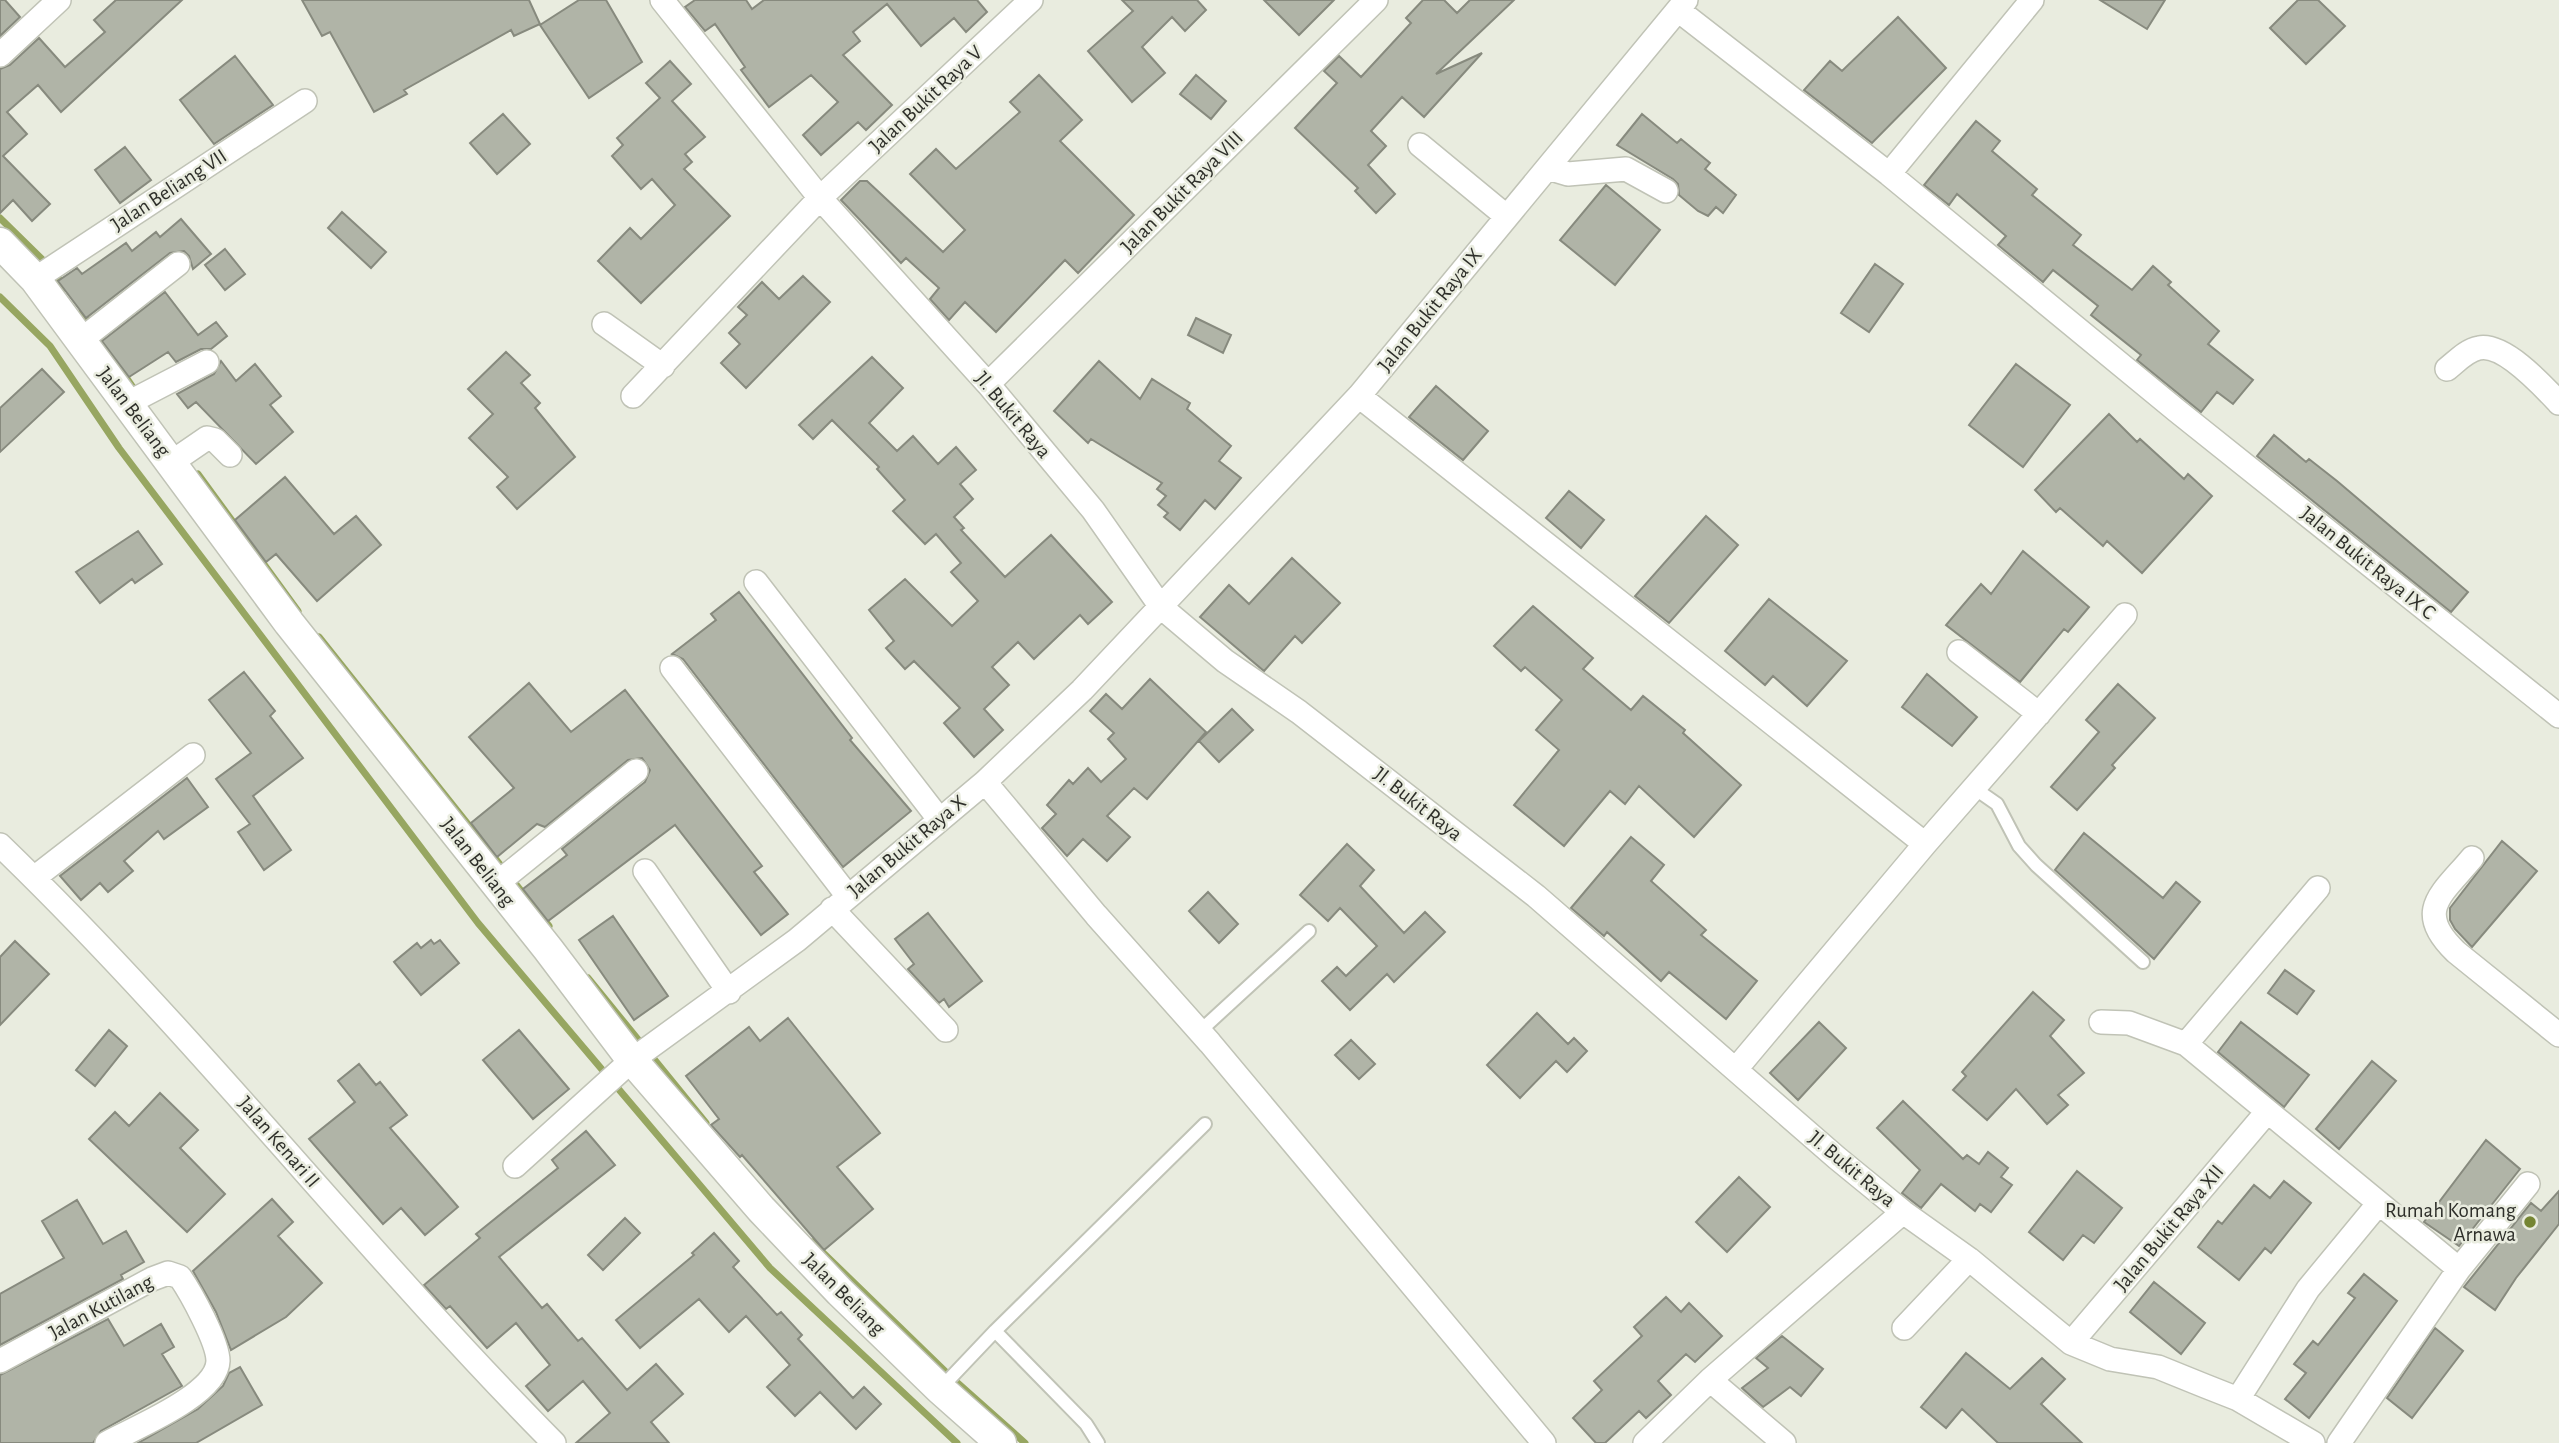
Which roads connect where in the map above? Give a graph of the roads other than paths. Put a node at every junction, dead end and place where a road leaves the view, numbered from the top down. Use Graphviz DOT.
graph roads {
  1 [pos="59,0"];
  2 [pos="662,0"];
  3 [pos="1031,0"];
  4 [pos="1376,0"];
  5 [pos="2032,0"];
  6 [pos="1682,5"];
  7 [pos="0,55"];
  8 [pos="304,101"];
  9 [pos="1420,145"];
  10 [pos="1548,168"];
  11 [pos="1889,174"];
  12 [pos="1666,191"];
  13 [pos="820,198"];
  14 [pos="1506,216"];
  15 [pos="0,243"];
  16 [pos="178,264"];
  17 [pos="35,279"];
  18 [pos="604,324"];
  19 [pos="81,340"];
  20 [pos="206,362"];
  21 [pos="663,366"];
  22 [pos="2447,369"];
  23 [pos="988,384"];
  24 [pos="633,396"];
  25 [pos="1359,396"];
  26 [pos="2559,403"];
  27 [pos="126,404"];
  28 [pos="230,455"];
  29 [pos="172,462"];
  30 [pos="756,582"];
  31 [pos="1161,607"];
  32 [pos="2124,615"];
  33 [pos="1959,652"];
  34 [pos="672,668"];
  35 [pos="2558,713"];
  36 [pos="2039,714"];
  37 [pos="193,755"];
  38 [pos="636,771"];
  39 [pos="985,782"];
  40 [pos="1973,788"];
  41 [pos="939,819"];
  42 [pos="1925,844"];
  43 [pos="0,845"];
  44 [pos="2472,858"];
  45 [pos="645,871"];
  46 [pos="34,878"];
  47 [pos="495,885"];
  48 [pos="2318,888"];
  49 [pos="839,902"];
  50 [pos="1309,930"];
  51 [pos="2143,962"];
  52 [pos="729,992"];
  53 [pos="2101,1022"];
  54 [pos="946,1030"];
  55 [pos="1200,1031"];
  56 [pos="2559,1035"];
  57 [pos="2186,1044"];
  58 [pos="632,1060"];
  59 [pos="1736,1069"];
  60 [pos="2267,1112"];
  61 [pos="1205,1124"];
  62 [pos="515,1166"];
  63 [pos="2528,1184"];
  64 [pos="2379,1203"];
  65 [pos="1903,1212"];
  66 [pos="1969,1259"];
  67 [pos="2459,1269"];
  68 [pos="1904,1328"];
  69 [pos="995,1331"];
  70 [pos="2071,1343"];
  71 [pos="0,1361"];
  72 [pos="1710,1380"];
  73 [pos="940,1390"];
  74 [pos="2238,1399"];
  75 [pos="107,1443"];
  76 [pos="554,1443"];
  77 [pos="1001,1443"];
  78 [pos="1098,1443"];
  79 [pos="1544,1443"];
  80 [pos="1645,1443"];
  81 [pos="1784,1443"];
  82 [pos="2313,1443"];
  83 [pos="2339,1443"];
  1 -- 7 [label="street"];
  2 -- 13 [label="street, Jl. Bukit Raya"];
  3 -- 13 [label="street, Jalan Bukit Raya V"];
  4 -- 23 [label="street, Jalan Bukit Raya VIII"];
  5 -- 11 [label="street"];
  6 -- 10 [label="street, Jalan Bukit Raya IX"];
  6 -- 11 [label="street, Jalan Bukit Raya IX C"];
  8 -- 17 [label="street, Jalan Beliang VII"];
  9 -- 14 [label="street"];
  10 -- 12 [label="street"];
  10 -- 14 [label="street, Jalan Bukit Raya IX"];
  11 -- 35 [label="street, Jalan Bukit Raya IX C"];
  13 -- 21 [label="street, Jalan Bukit Raya V"];
  13 -- 23 [label="street, Jl. Bukit Raya"];
  14 -- 25 [label="street, Jalan Bukit Raya IX"];
  15 -- 17 [label="street, Jalan Beliang"];
  16 -- 19 [label="street"];
  17 -- 19 [label="street, Jalan Beliang"];
  18 -- 21 [label="street"];
  19 -- 27 [label="street, Jalan Beliang"];
  20 -- 27 [label="street"];
  21 -- 24 [label="street, Jalan Bukit Raya V"];
  22 -- 26 [label="street"];
  23 -- 31 [label="street, Jl. Bukit Raya"];
  25 -- 31 [label="street, Jalan Bukit Raya IX"];
  25 -- 42 [label="street"];
  27 -- 29 [label="street, Jalan Beliang"];
  28 -- 29 [label="street"];
  29 -- 47 [label="street, Jalan Beliang"];
  30 -- 41 [label="street"];
  31 -- 39 [label="street, Jalan Bukit Raya X"];
  31 -- 59 [label="street, Jl. Bukit Raya"];
  32 -- 36 [label="street"];
  33 -- 36 [label="street"];
  34 -- 49 [label="street"];
  36 -- 40 [label="street"];
  37 -- 46 [label="street"];
  38 -- 47 [label="street"];
  39 -- 41 [label="street, Jalan Bukit Raya X"];
  39 -- 55 [label="street"];
  40 -- 42 [label="street"];
  40 -- 51 [label="lane"];
  41 -- 49 [label="street, Jalan Bukit Raya X"];
  42 -- 59 [label="street"];
  43 -- 46 [label="street, Jalan Kenari II"];
  44 -- 56 [label="street"];
  45 -- 52 [label="street"];
  46 -- 76 [label="street, Jalan Kenari II"];
  47 -- 58 [label="street, Jalan Beliang"];
  48 -- 57 [label="street"];
  49 -- 52 [label="street, Jalan Bukit Raya X"];
  49 -- 54 [label="street"];
  50 -- 55 [label="lane"];
  52 -- 58 [label="street, Jalan Bukit Raya X"];
  53 -- 57 [label="street"];
  55 -- 79 [label="street"];
  57 -- 60 [label="street"];
  58 -- 62 [label="street, Jalan Bukit Raya X"];
  58 -- 73 [label="street, Jalan Beliang"];
  59 -- 65 [label="street, Jl. Bukit Raya"];
  60 -- 64 [label="street"];
  60 -- 70 [label="street, Jalan Bukit Raya XII"];
  61 -- 69 [label="lane"];
  63 -- 67 [label="street"];
  64 -- 67 [label="street"];
  64 -- 74 [label="street"];
  65 -- 66 [label="street, Jl. Bukit Raya"];
  65 -- 72 [label="street"];
  66 -- 68 [label="street"];
  66 -- 70 [label="street, Jl. Bukit Raya"];
  67 -- 83 [label="street"];
  69 -- 73 [label="lane"];
  69 -- 78 [label="lane"];
  70 -- 74 [label="street, Jl. Bukit Raya"];
  71 -- 75 [label="street, Jalan Kutilang"];
  72 -- 80 [label="street"];
  72 -- 81 [label="street"];
  73 -- 77 [label="street, Jalan Beliang"];
  74 -- 82 [label="street, Jl. Bukit Raya"];
}
